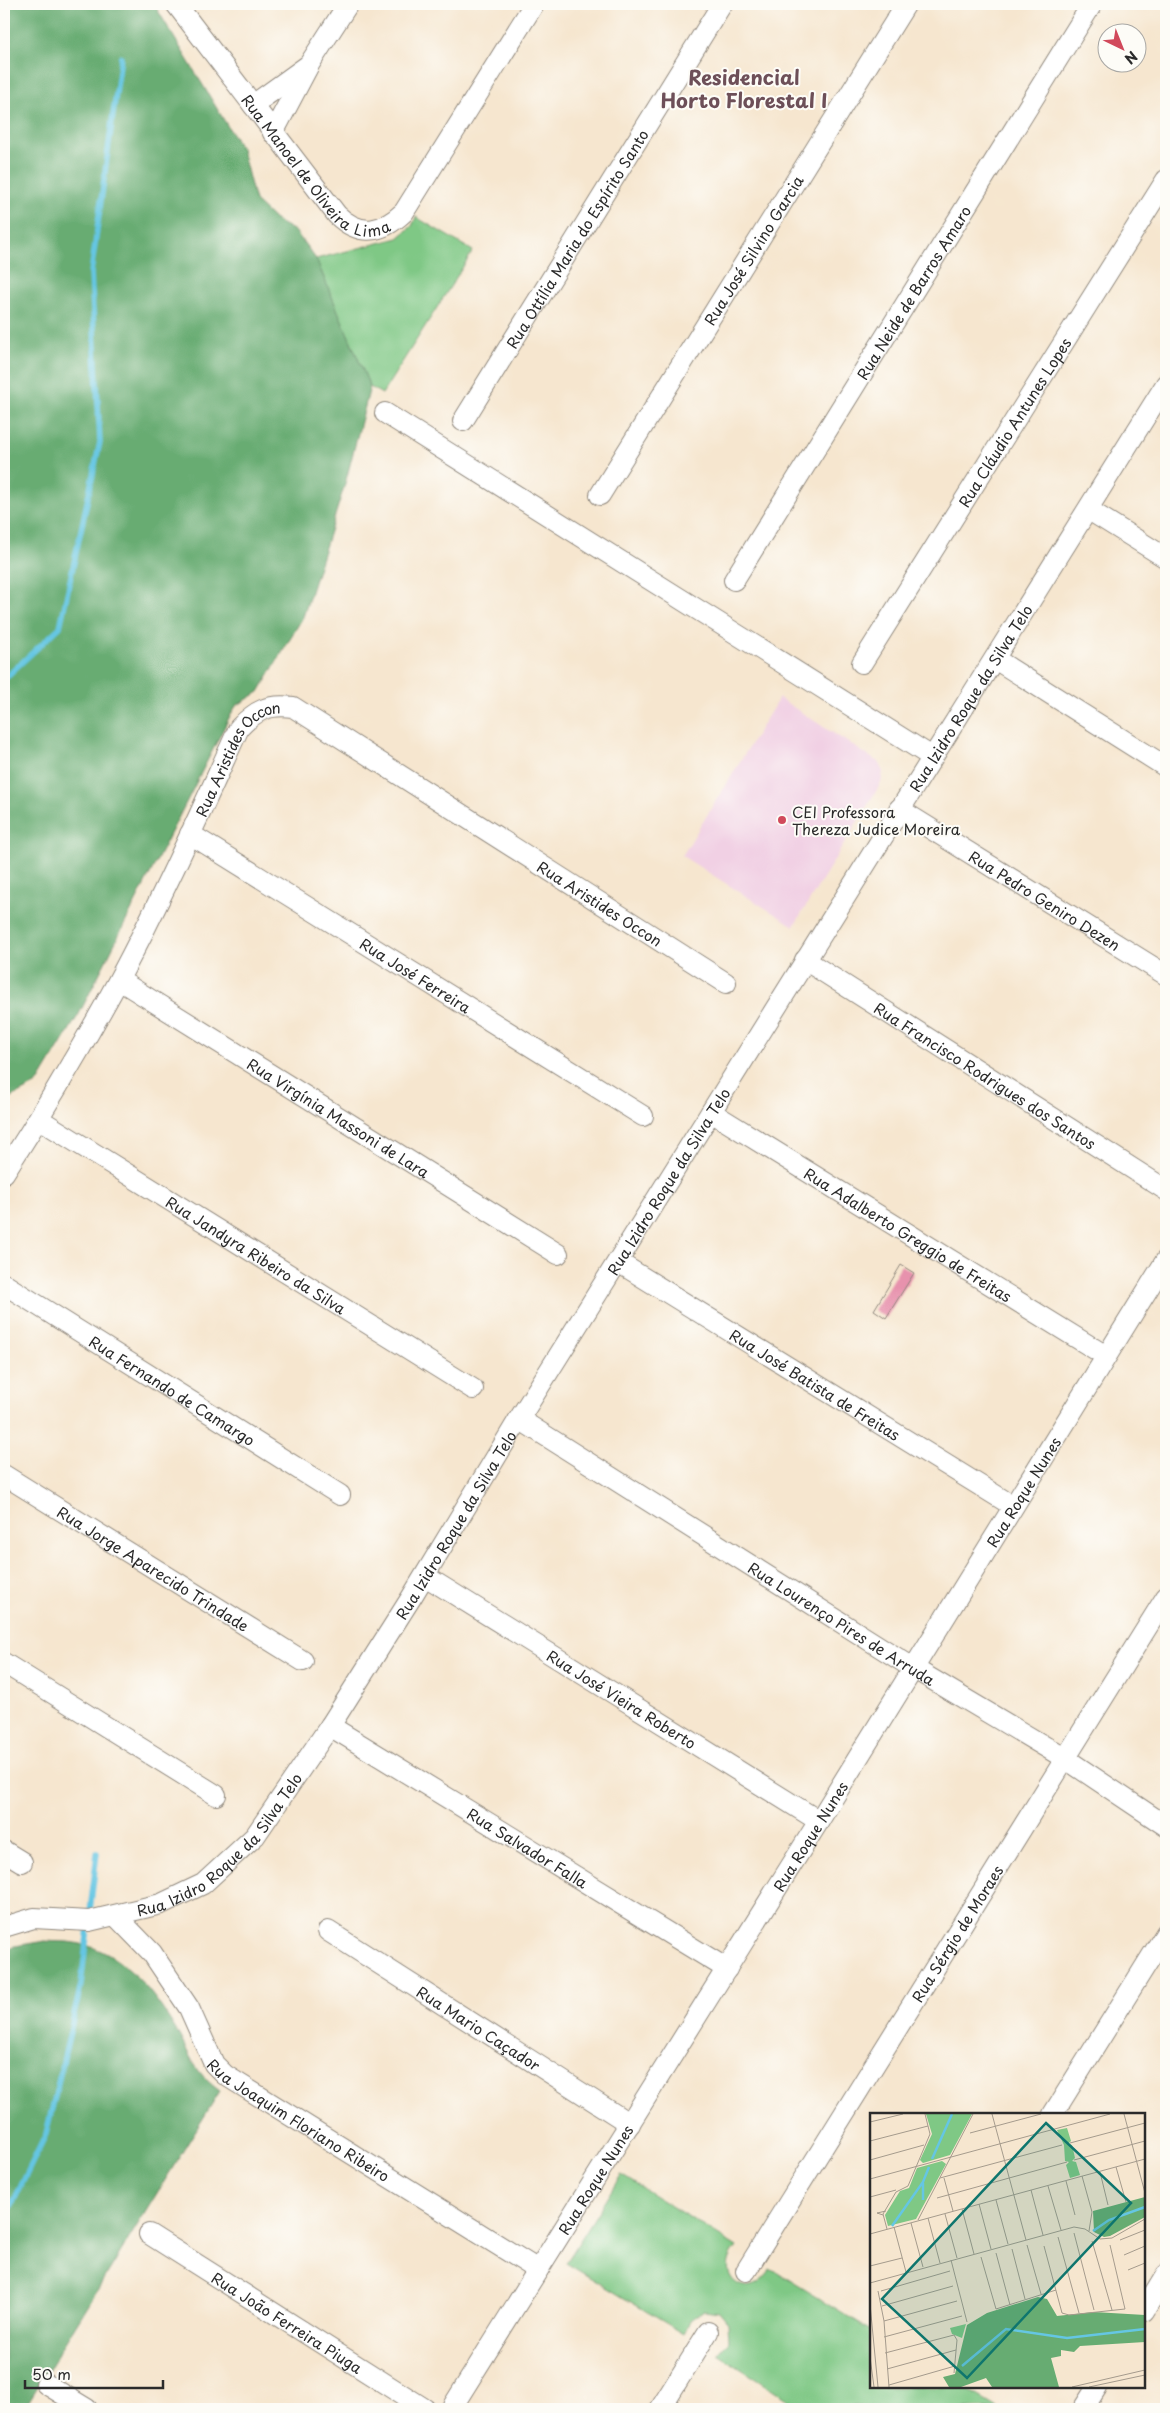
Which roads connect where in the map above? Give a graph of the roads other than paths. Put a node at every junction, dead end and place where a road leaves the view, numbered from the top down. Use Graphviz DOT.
graph roads {
  1 [pos="176,4"];
  2 [pos="348,4"];
  3 [pos="534,4"];
  4 [pos="722,4"];
  5 [pos="906,4"];
  6 [pos="1092,4"];
  7 [pos="310,63"];
  8 [pos="253,105"];
  9 [pos="273,133"];
  10 [pos="1166,180"];
  11 [pos="1166,384"];
  12 [pos="385,413"];
  13 [pos="463,421"];
  14 [pos="600,496"];
  15 [pos="1089,510"];
  16 [pos="1166,558"];
  17 [pos="734,580"];
  18 [pos="995,659"];
  19 [pos="862,664"];
  20 [pos="932,757"];
  21 [pos="1166,767"];
  22 [pos="899,809"];
  23 [pos="190,834"];
  24 [pos="805,960"];
  25 [pos="1166,975"];
  26 [pos="118,980"];
  27 [pos="726,983"];
  28 [pos="711,1112"];
  29 [pos="643,1116"];
  30 [pos="39,1119"];
  31 [pos="4,1173"];
  32 [pos="1166,1190"];
  33 [pos="558,1254"];
  34 [pos="1166,1260"];
  35 [pos="618,1262"];
  36 [pos="4,1284"];
  37 [pos="1106,1356"];
  38 [pos="473,1389"];
  39 [pos="519,1419"];
  40 [pos="4,1475"];
  41 [pos="340,1495"];
  42 [pos="1013,1506"];
  43 [pos="426,1576"];
  44 [pos="1166,1597"];
  45 [pos="303,1661"];
  46 [pos="4,1663"];
  47 [pos="913,1668"];
  48 [pos="330,1726"];
  49 [pos="1066,1759"];
  50 [pos="216,1795"];
  51 [pos="820,1821"];
  52 [pos="1166,1826"];
  53 [pos="4,1851"];
  54 [pos="22,1862"];
  55 [pos="116,1916"];
  56 [pos="4,1928"];
  57 [pos="328,1931"];
  58 [pos="1166,1932"];
  59 [pos="727,1969"];
  60 [pos="1054,2113"];
  61 [pos="630,2124"];
  62 [pos="149,2234"];
  63 [pos="538,2270"];
  64 [pos="746,2271"];
  65 [pos="1166,2275"];
  66 [pos="1145,2309"];
  67 [pos="708,2332"];
  68 [pos="46,2384"];
  69 [pos="1095,2388"];
  70 [pos="87,2409"];
  71 [pos="425,2409"];
  72 [pos="451,2409"];
  73 [pos="660,2409"];
  74 [pos="1082,2409"];
  1 -- 8 [label="street, Rua Manoel de Oliveira Lima"];
  2 -- 7 [label="street"];
  3 -- 9 [label="street, Rua Manoel de Oliveira Lima"];
  4 -- 13 [label="street, Rua Ottília Maria do Espírito Santo"];
  5 -- 14 [label="street, Rua José Silvino Garcia"];
  6 -- 17 [label="street, Rua Neide de Barros Amaro"];
  7 -- 8 [label="street"];
  7 -- 9 [label="street"];
  8 -- 9 [label="street, Rua Manoel de Oliveira Lima"];
  10 -- 19 [label="street, Rua Cláudio Antunes Lopes"];
  11 -- 15 [label="street, Rua Izidro Roque da Silva Telo"];
  12 -- 20 [label="street"];
  15 -- 16 [label="street"];
  15 -- 18 [label="street, Rua Izidro Roque da Silva Telo"];
  18 -- 20 [label="street, Rua Izidro Roque da Silva Telo"];
  18 -- 21 [label="street"];
  20 -- 22 [label="street, Rua Izidro Roque da Silva Telo"];
  22 -- 24 [label="street, Rua Izidro Roque da Silva Telo"];
  22 -- 25 [label="street, Rua Pedro Geniro Dezen"];
  23 -- 26 [label="street, Rua Aristides Occon"];
  23 -- 27 [label="street, Rua Aristides Occon"];
  23 -- 29 [label="street, Rua José Ferreira"];
  24 -- 28 [label="street, Rua Izidro Roque da Silva Telo"];
  24 -- 32 [label="street, Rua Francisco Rodrigues dos Santos"];
  26 -- 30 [label="street, Rua Aristides Occon"];
  26 -- 33 [label="street, Rua Virgínia Massoni de Lara"];
  28 -- 35 [label="street, Rua Izidro Roque da Silva Telo"];
  28 -- 37 [label="street, Rua Adalberto Greggio de Freitas"];
  30 -- 31 [label="street, Rua Aristides Occon"];
  30 -- 38 [label="street, Rua Jandyra Ribeiro da Silva"];
  34 -- 37 [label="street, Rua Roque Nunes"];
  35 -- 39 [label="street, Rua Izidro Roque da Silva Telo"];
  35 -- 42 [label="street, Rua José Batista de Freitas"];
  36 -- 41 [label="street, Rua Fernando de Camargo"];
  37 -- 42 [label="street, Rua Roque Nunes"];
  39 -- 43 [label="street, Rua Izidro Roque da Silva Telo"];
  39 -- 47 [label="street, Rua Lourenço Pires de Arruda"];
  40 -- 45 [label="street, Rua Jorge Aparecido Trindade"];
  42 -- 47 [label="street, Rua Roque Nunes"];
  43 -- 48 [label="street, Rua Izidro Roque da Silva Telo"];
  43 -- 51 [label="street, Rua José Vieira Roberto"];
  44 -- 49 [label="street, Rua Sérgio de Moraes"];
  46 -- 50 [label="street"];
  47 -- 49 [label="street, Rua Lourenço Pires de Arruda"];
  47 -- 51 [label="street, Rua Roque Nunes"];
  48 -- 55 [label="street, Rua Izidro Roque da Silva Telo"];
  48 -- 59 [label="street, Rua Salvador Falla"];
  49 -- 52 [label="street, Rua Lourenço Pires de Arruda"];
  49 -- 64 [label="street, Rua Sérgio de Moraes"];
  51 -- 59 [label="street, Rua Roque Nunes"];
  53 -- 54 [label="street"];
  55 -- 56 [label="street, Rua Izidro Roque da Silva Telo"];
  55 -- 63 [label="street, Rua Joaquim Floriano Ribeiro"];
  57 -- 61 [label="street, Rua Mario Caçador"];
  58 -- 60 [label="street"];
  59 -- 61 [label="street, Rua Roque Nunes"];
  61 -- 63 [label="street, Rua Roque Nunes"];
  62 -- 71 [label="street, Rua João Ferreira Piuga"];
  63 -- 72 [label="street, Rua Roque Nunes"];
  65 -- 66 [label="street"];
  67 -- 73 [label="street"];
  68 -- 70 [label="street"];
  69 -- 74 [label="street"];
}
